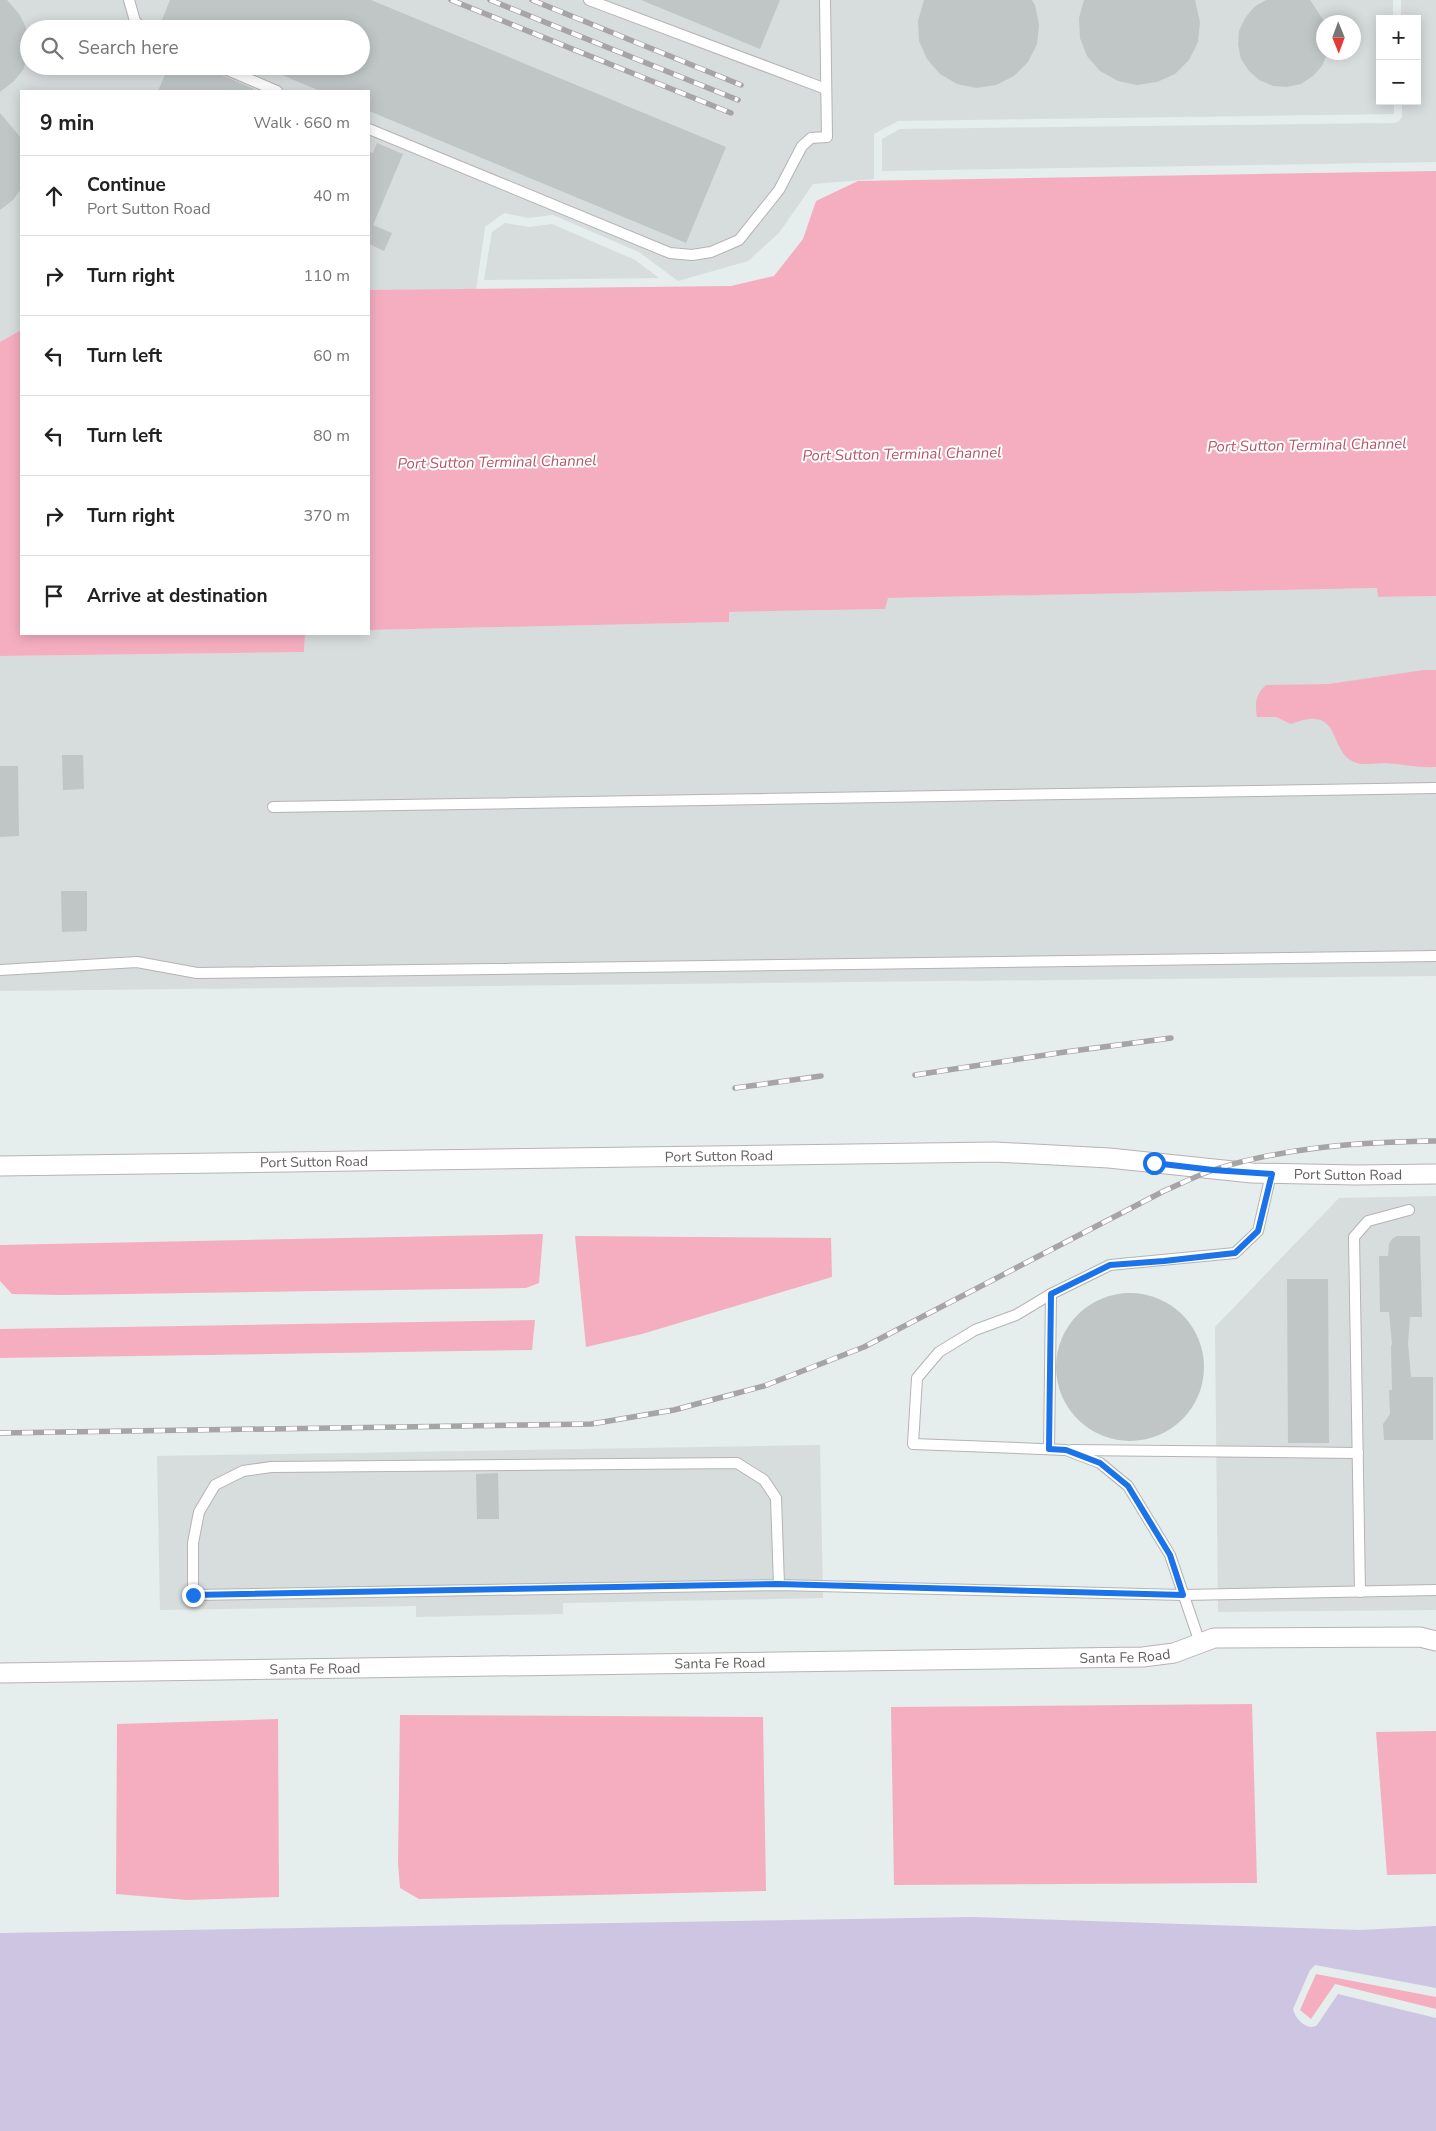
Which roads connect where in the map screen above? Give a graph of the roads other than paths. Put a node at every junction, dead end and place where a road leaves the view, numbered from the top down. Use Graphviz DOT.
graph roads {
  1 [pos="129,0"];
  2 [pos="589,0"];
  3 [pos="825,0"];
  4 [pos="135,20"];
  5 [pos="239,75"];
  6 [pos="826,89"];
  7 [pos="275,90"];
  8 [pos="370,130"];
  9 [pos="1436,788"];
  10 [pos="273,807"];
  11 [pos="1436,956"];
  12 [pos="0,970"];
  13 [pos="0,1166"];
  14 [pos="1272,1174"];
  15 [pos="1436,1174"];
  16 [pos="1409,1210"];
  17 [pos="1051,1294"];
  18 [pos="1049,1449"];
  19 [pos="1066,1450"];
  20 [pos="1358,1453"];
  21 [pos="778,1584"];
  22 [pos="1436,1590"];
  23 [pos="1360,1592"];
  24 [pos="1183,1595"];
  25 [pos="1436,1641"];
  26 [pos="1200,1643"];
  27 [pos="0,1673"];
  1 -- 4 [label="lane"];
  2 -- 6 [label="lane"];
  3 -- 6 [label="lane"];
  5 -- 7 [label="lane"];
  6 -- 8 [label="lane"];
  9 -- 10 [label="lane"];
  11 -- 12 [label="lane"];
  13 -- 14 [label="street, Port Sutton Road"];
  14 -- 15 [label="street, Port Sutton Road"];
  14 -- 17 [label="lane"];
  16 -- 20 [label="lane"];
  17 -- 18 [label="lane"];
  17 -- 18 [label="lane"];
  18 -- 19 [label="lane"];
  19 -- 20 [label="lane"];
  19 -- 24 [label="lane"];
  20 -- 23 [label="lane"];
  21 -- 21 [label="lane"];
  21 -- 24 [label="lane"];
  22 -- 23 [label="lane"];
  23 -- 24 [label="lane"];
  24 -- 26 [label="lane"];
  25 -- 26 [label="street, Santa Fe Road"];
  26 -- 27 [label="street, Santa Fe Road"];
}
